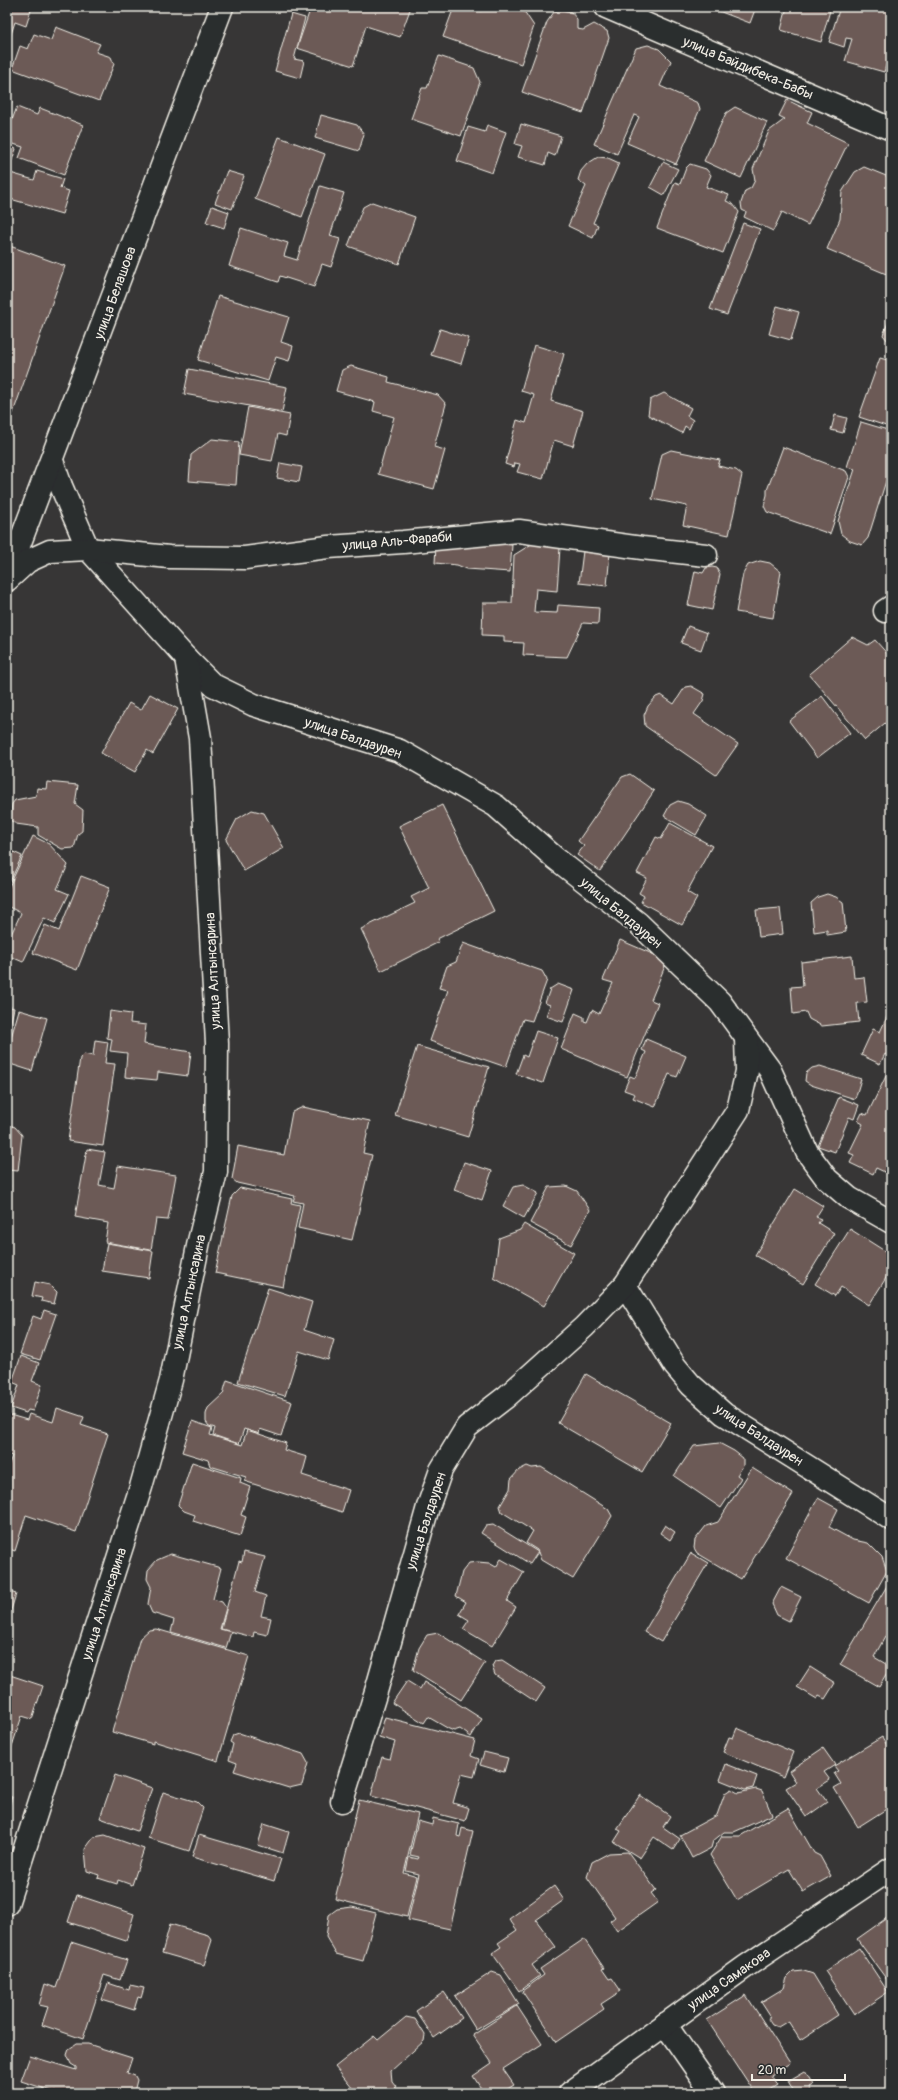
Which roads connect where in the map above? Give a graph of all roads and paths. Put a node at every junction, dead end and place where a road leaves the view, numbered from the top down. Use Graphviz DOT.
graph roads {
  1 [pos="222,7"];
  2 [pos="606,7"];
  3 [pos="891,130"];
  4 [pos="52,461"];
  5 [pos="88,549"];
  6 [pos="706,555"];
  7 [pos="7,579"];
  8 [pos="186,658"];
  9 [pos="746,1038"];
  10 [pos="891,1222"];
  11 [pos="625,1284"];
  12 [pos="891,1519"];
  13 [pos="342,1801"];
  14 [pos="891,1869"];
  15 [pos="7,1904"];
  16 [pos="665,2024"];
  17 [pos="570,2093"];
  18 [pos="713,2093"];
  1 -- 4 [label="street, улица Белашова"];
  2 -- 3 [label="street, улица Байдибека-Бабы"];
  4 -- 5 [label="street, улица Балдаурен"];
  4 -- 7 [label="street, улица Белашова"];
  5 -- 6 [label="street, улица Аль-Фараби"];
  5 -- 7 [label="street, улица Аль-Фараби"];
  5 -- 8 [label="street, улица Балдаурен"];
  8 -- 9 [label="street, улица Балдаурен"];
  8 -- 15 [label="street, улица Алтынсарина"];
  9 -- 10 [label="street, улица Балдаурен"];
  9 -- 11 [label="street, улица Балдаурен"];
  11 -- 12 [label="street, улица Балдаурен"];
  11 -- 13 [label="street, улица Балдаурен"];
  14 -- 16 [label="street, улица Самакова"];
  16 -- 17 [label="street, улица Самакова"];
  16 -- 18 [label="street"];
}
